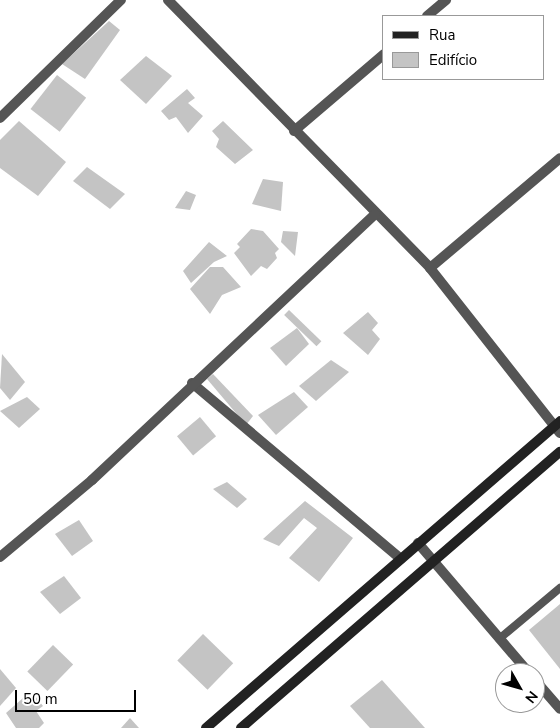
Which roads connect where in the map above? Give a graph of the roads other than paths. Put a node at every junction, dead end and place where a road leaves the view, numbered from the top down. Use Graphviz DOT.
graph roads {
  1 [pos="121,0"];
  2 [pos="168,0"];
  3 [pos="446,0"];
  4 [pos="429,15"];
  5 [pos="382,56"];
  6 [pos="0,118"];
  7 [pos="294,131"];
  8 [pos="560,158"];
  9 [pos="375,214"];
  10 [pos="430,268"];
  11 [pos="192,383"];
  12 [pos="558,426"];
  13 [pos="560,452"];
  14 [pos="418,543"];
  15 [pos="0,556"];
  16 [pos="401,559"];
  17 [pos="434,561"];
  18 [pos="560,588"];
  19 [pos="499,639"];
  20 [pos="520,663"];
  21 [pos="545,692"];
  22 [pos="560,709"];
  23 [pos="206,728"];
  24 [pos="241,728"];
  1 -- 6 [label="street"];
  2 -- 7 [label="street"];
  3 -- 4 [label="street"];
  5 -- 7 [label="street"];
  7 -- 9 [label="street"];
  8 -- 10 [label="street"];
  9 -- 10 [label="street"];
  9 -- 11 [label="street"];
  10 -- 12 [label="street"];
  11 -- 15 [label="street"];
  11 -- 16 [label="street"];
  12 -- 14 [label="street"];
  13 -- 17 [label="street"];
  14 -- 16 [label="street"];
  14 -- 17 [label="street"];
  16 -- 23 [label="street"];
  17 -- 19 [label="street"];
  17 -- 24 [label="street"];
  18 -- 19 [label="lane"];
  19 -- 20 [label="street"];
  21 -- 22 [label="street"];
}
